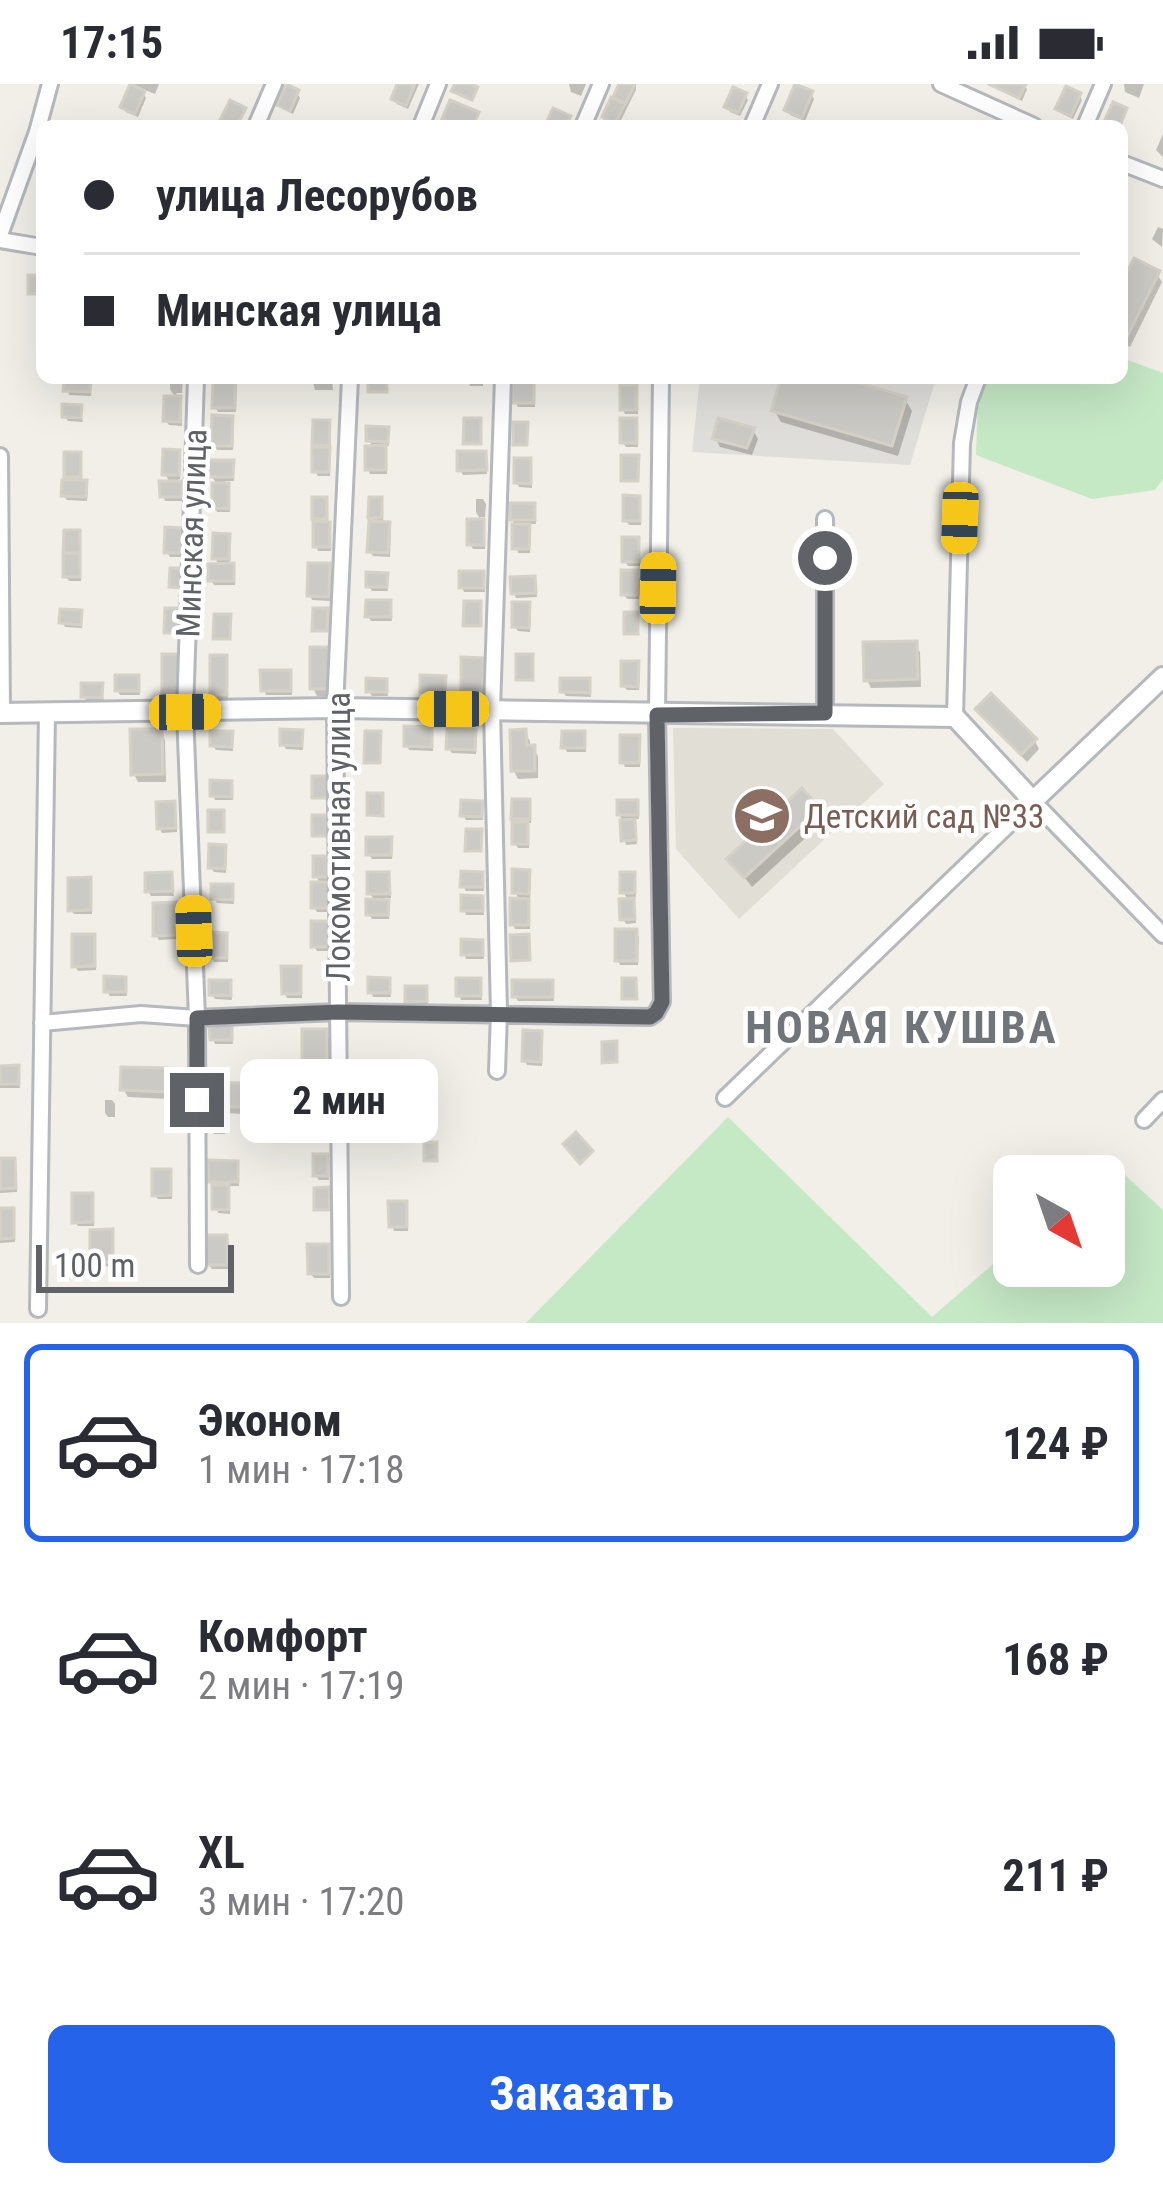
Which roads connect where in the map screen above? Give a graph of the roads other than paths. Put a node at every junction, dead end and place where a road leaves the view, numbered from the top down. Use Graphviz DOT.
graph roads {
  1 [pos="50,84"];
  2 [pos="274,84"];
  3 [pos="438,84"];
  4 [pos="601,84"];
  5 [pos="770,84"];
  6 [pos="941,84"];
  7 [pos="1103,84"];
  8 [pos="40,120"];
  9 [pos="259,120"];
  10 [pos="423,120"];
  11 [pos="586,120"];
  12 [pos="755,120"];
  13 [pos="1021,120"];
  14 [pos="1088,120"];
  15 [pos="36,135"];
  16 [pos="1128,165"];
  17 [pos="1163,179"];
  18 [pos="0,237"];
  19 [pos="36,246"];
  20 [pos="196,384"];
  21 [pos="350,384"];
  22 [pos="503,384"];
  23 [pos="661,384"];
  24 [pos="976,384"];
  25 [pos="0,456"];
  26 [pos="825,519"];
  27 [pos="1163,677"];
  28 [pos="335,708"];
  29 [pos="492,709"];
  30 [pos="185,712"];
  31 [pos="1,713"];
  32 [pos="46,713"];
  33 [pos="825,713"];
  34 [pos="657,715"];
  35 [pos="956,717"];
  36 [pos="1034,801"];
  37 [pos="1163,935"];
  38 [pos="338,1012"];
  39 [pos="500,1013"];
  40 [pos="197,1018"];
  41 [pos="42,1023"];
  42 [pos="497,1071"];
  43 [pos="725,1098"];
  44 [pos="1163,1100"];
  45 [pos="1144,1120"];
  46 [pos="198,1264"];
  47 [pos="341,1297"];
  48 [pos="38,1310"];
  1 -- 8 [label="street"];
  2 -- 9 [label="street"];
  3 -- 10 [label="street"];
  4 -- 11 [label="street"];
  5 -- 12 [label="street"];
  6 -- 13 [label="street"];
  7 -- 14 [label="street"];
  15 -- 18 [label="street"];
  16 -- 17 [label="street"];
  18 -- 19 [label="street"];
  20 -- 30 [label="street, Минская улица"];
  21 -- 28 [label="street, Локомотивная улица"];
  22 -- 29 [label="street"];
  23 -- 34 [label="street"];
  24 -- 35 [label="street"];
  25 -- 31 [label="street"];
  26 -- 33 [label="street"];
  27 -- 36 [label="street"];
  28 -- 29 [label="street"];
  28 -- 30 [label="street"];
  28 -- 38 [label="street, Локомотивная улица"];
  29 -- 34 [label="street"];
  29 -- 39 [label="street"];
  30 -- 32 [label="street"];
  30 -- 40 [label="street, Минская улица"];
  31 -- 32 [label="street"];
  32 -- 41 [label="street"];
  33 -- 34 [label="street"];
  33 -- 35 [label="street"];
  34 -- 39 [label="street"];
  35 -- 36 [label="street"];
  36 -- 37 [label="street"];
  36 -- 43 [label="street"];
  38 -- 39 [label="street"];
  38 -- 40 [label="street"];
  38 -- 47 [label="street, Локомотивная улица"];
  39 -- 42 [label="street"];
  40 -- 41 [label="street"];
  40 -- 46 [label="street, Минская улица"];
  41 -- 48 [label="street"];
  44 -- 45 [label="street"];
}
